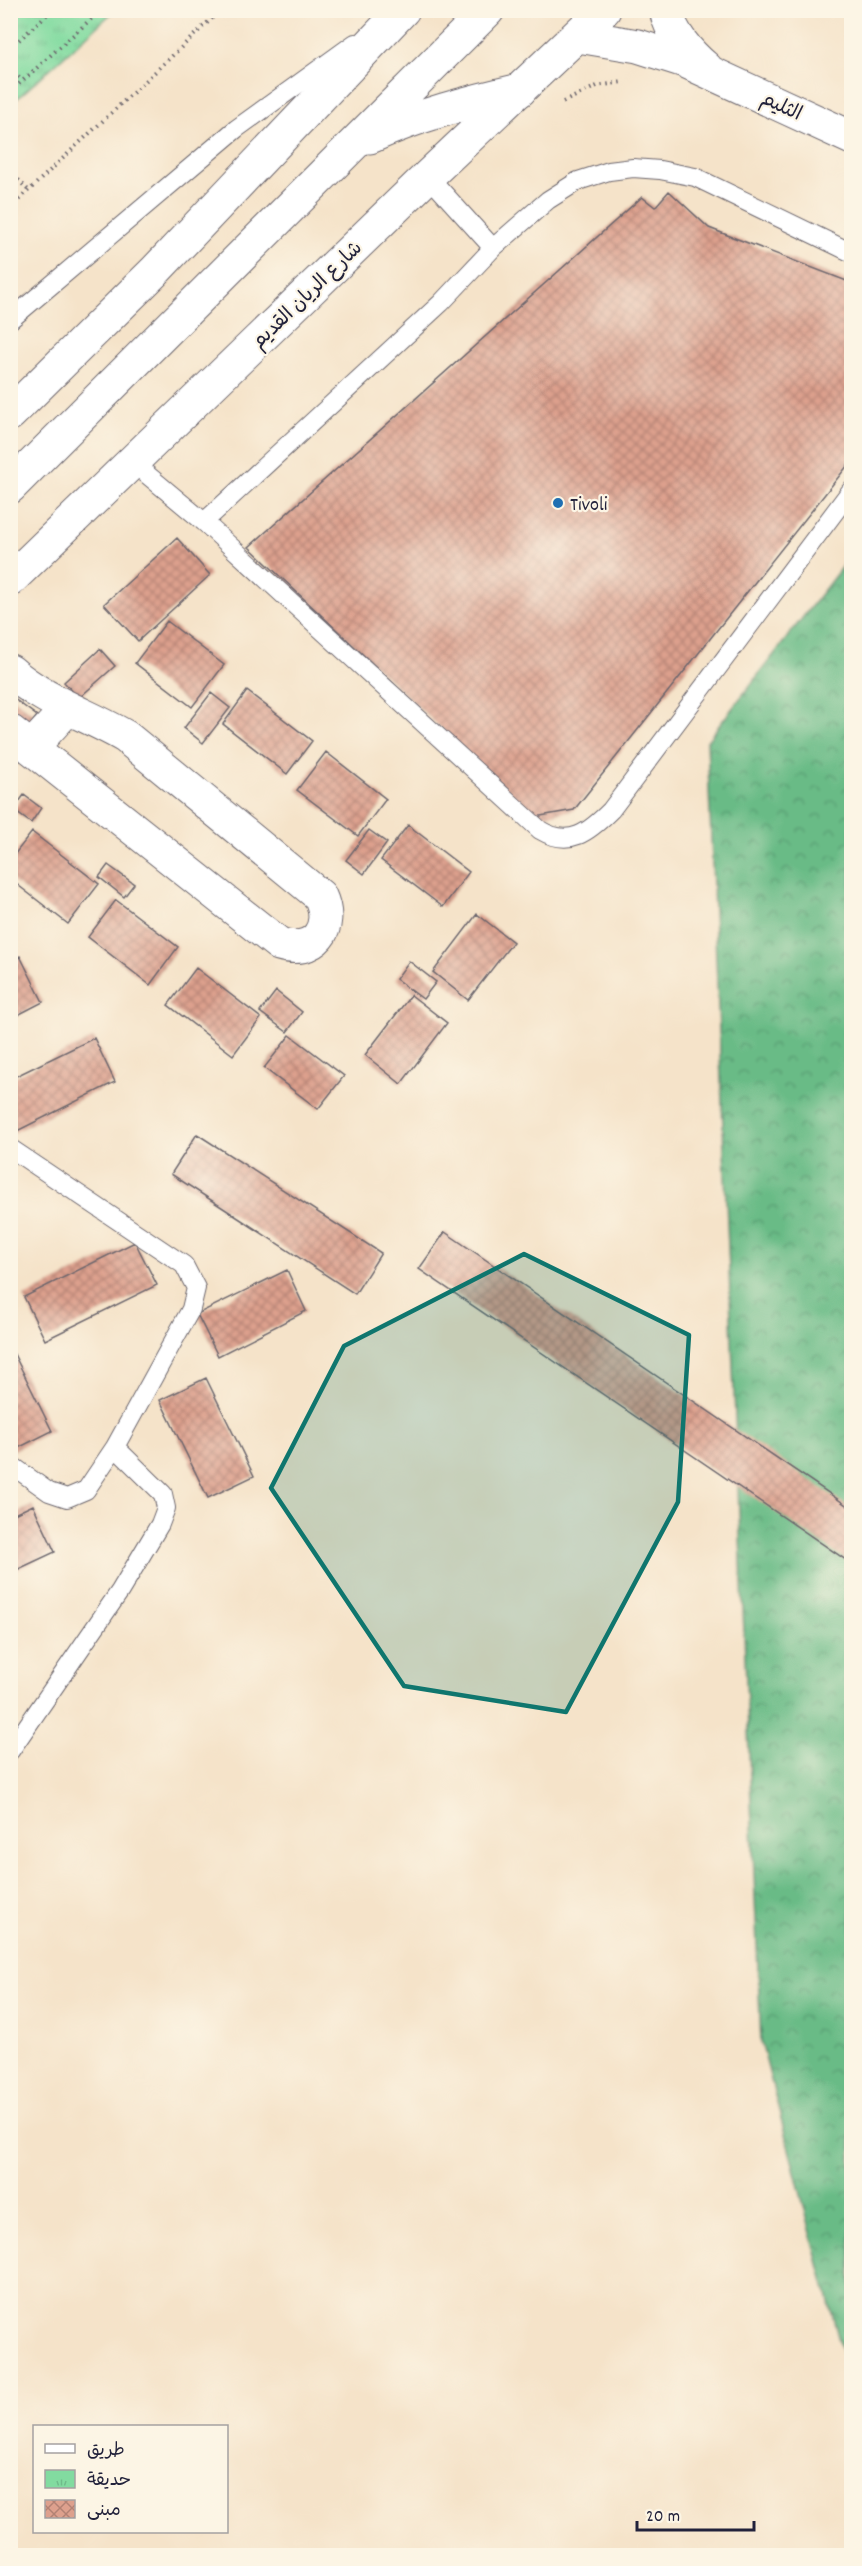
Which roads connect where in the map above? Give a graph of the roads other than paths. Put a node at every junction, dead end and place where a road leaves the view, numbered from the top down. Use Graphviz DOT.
graph roads {
  1 [pos="402,10"];
  2 [pos="488,10"];
  3 [pos="604,10"];
  4 [pos="666,10"];
  5 [pos="578,36"];
  6 [pos="712,73"];
  7 [pos="520,90"];
  8 [pos="852,138"];
  9 [pos="352,145"];
  10 [pos="428,176"];
  11 [pos="493,248"];
  12 [pos="852,253"];
  13 [pos="10,320"];
  14 [pos="10,414"];
  15 [pos="132,462"];
  16 [pos="10,487"];
  17 [pos="852,489"];
  18 [pos="204,522"];
  19 [pos="10,580"];
  20 [pos="10,671"];
  21 [pos="68,708"];
  22 [pos="21,739"];
  23 [pos="10,1148"];
  24 [pos="116,1447"];
  25 [pos="10,1464"];
  26 [pos="10,1751"];
  1 -- 13 [label="lane"];
  1 -- 14 [label="street"];
  2 -- 9 [label="street"];
  3 -- 5 [label="street, شارع الريان القديم"];
  4 -- 6 [label="street, الثليم"];
  5 -- 6 [label="street, الثليم"];
  5 -- 7 [label="street, شارع الريان القديم"];
  6 -- 8 [label="street, الثليم"];
  7 -- 9 [label="street"];
  7 -- 10 [label="street, شارع الريان القديم"];
  9 -- 16 [label="street"];
  10 -- 11 [label="lane"];
  10 -- 15 [label="street, شارع الريان القديم"];
  11 -- 12 [label="lane"];
  11 -- 18 [label="lane"];
  15 -- 18 [label="lane"];
  15 -- 19 [label="street, شارع الريان القديم"];
  17 -- 18 [label="lane"];
  20 -- 21 [label="street"];
  21 -- 22 [label="street"];
  21 -- 22 [label="street"];
  23 -- 24 [label="lane"];
  24 -- 25 [label="lane"];
  24 -- 26 [label="lane"];
}
